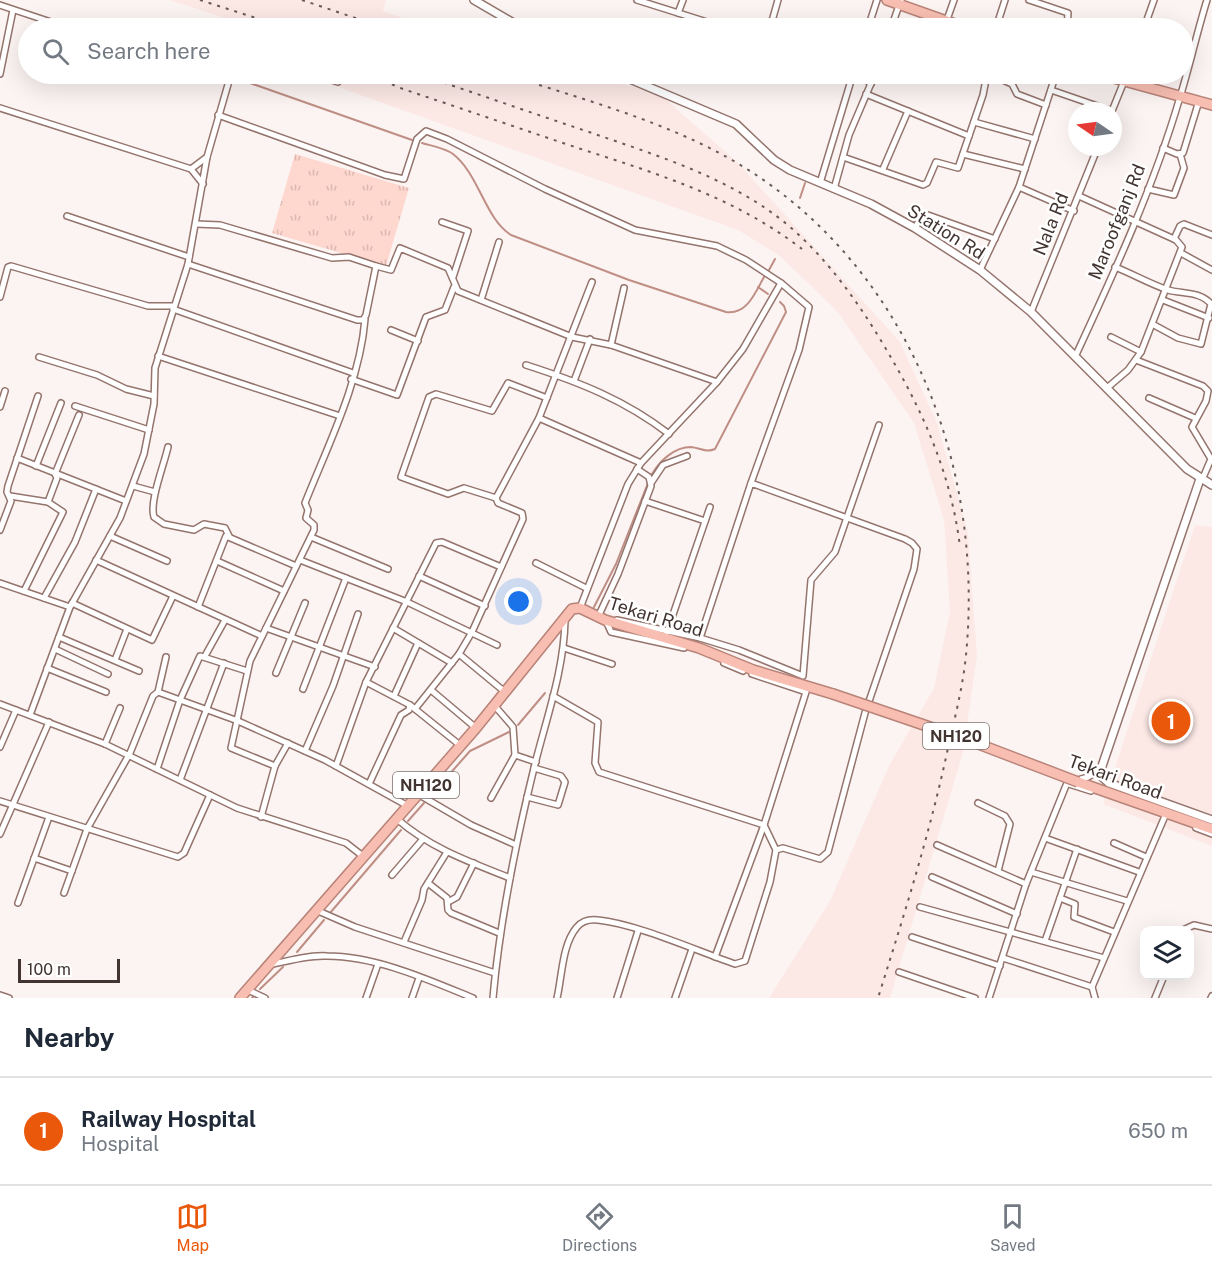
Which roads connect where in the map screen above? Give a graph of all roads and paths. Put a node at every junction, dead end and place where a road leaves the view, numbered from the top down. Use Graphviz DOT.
graph roads {
  1 [pos="474,0"];
  2 [pos="637,0"];
  3 [pos="683,0"];
  4 [pos="778,0"];
  5 [pos="877,0"];
  6 [pos="887,0"];
  7 [pos="954,0"];
  8 [pos="1005,0"];
  9 [pos="1029,0"];
  10 [pos="1154,0"];
  11 [pos="1207,0"];
  12 [pos="900,2"];
  13 [pos="0,5"];
  14 [pos="13,10"];
  15 [pos="678,13"];
  16 [pos="38,18"];
  17 [pos="505,18"];
  18 [pos="694,18"];
  19 [pos="773,18"];
  20 [pos="871,18"];
  21 [pos="894,18"];
  22 [pos="931,18"];
  23 [pos="948,18"];
  24 [pos="999,18"];
  25 [pos="1067,18"];
  26 [pos="1148,18"];
  27 [pos="1194,48"];
  28 [pos="0,74"];
  29 [pos="227,84"];
  30 [pos="642,84"];
  31 [pos="850,84"];
  32 [pos="871,84"];
  33 [pos="985,84"];
  34 [pos="1012,84"];
  35 [pos="1053,84"];
  36 [pos="1123,84"];
  37 [pos="1144,84"];
  38 [pos="1184,84"];
  39 [pos="1051,90"];
  40 [pos="866,94"];
  41 [pos="1181,96"];
  42 [pos="1199,101"];
  43 [pos="1086,102"];
  44 [pos="1116,102"];
  45 [pos="1046,105"];
  46 [pos="1212,105"];
  47 [pos="0,108"];
  48 [pos="908,111"];
  49 [pos="218,115"];
  50 [pos="974,122"];
  51 [pos="969,136"];
  52 [pos="1035,139"];
  53 [pos="1163,148"];
  54 [pos="963,154"];
  55 [pos="1180,154"];
  56 [pos="1095,156"];
  57 [pos="207,157"];
  58 [pos="843,157"];
  59 [pos="191,169"];
  60 [pos="883,169"];
  61 [pos="1025,169"];
  62 [pos="820,183"];
  63 [pos="203,184"];
  64 [pos="1019,188"];
  65 [pos="834,189"];
  66 [pos="1148,189"];
  67 [pos="1079,196"];
  68 [pos="1074,211"];
  69 [pos="67,216"];
  70 [pos="1135,220"];
  71 [pos="442,222"];
  72 [pos="195,224"];
  73 [pos="915,228"];
  74 [pos="1212,235"];
  75 [pos="995,239"];
  76 [pos="1174,239"];
  77 [pos="499,242"];
  78 [pos="1181,253"];
  79 [pos="189,260"];
  80 [pos="376,266"];
  81 [pos="1115,267"];
  82 [pos="980,270"];
  83 [pos="1212,270"];
  84 [pos="453,277"];
  85 [pos="592,282"];
  86 [pos="781,283"];
  87 [pos="454,286"];
  88 [pos="624,288"];
  89 [pos="1166,289"];
  90 [pos="0,297"];
  91 [pos="481,300"];
  92 [pos="1163,300"];
  93 [pos="1212,303"];
  94 [pos="173,307"];
  95 [pos="1031,312"];
  96 [pos="1209,318"];
  97 [pos="365,319"];
  98 [pos="1154,325"];
  99 [pos="391,330"];
  100 [pos="572,336"];
  101 [pos="1111,337"];
  102 [pos="590,339"];
  103 [pos="418,341"];
  104 [pos="611,345"];
  105 [pos="1141,352"];
  106 [pos="158,356"];
  107 [pos="39,357"];
  108 [pos="1075,357"];
  109 [pos="1136,360"];
  110 [pos="526,365"];
  111 [pos="556,375"];
  112 [pos="352,376"];
  113 [pos="574,381"];
  114 [pos="717,382"];
  115 [pos="1107,388"];
  116 [pos="1209,389"];
  117 [pos="5,391"];
  118 [pos="38,396"];
  119 [pos="154,396"];
  120 [pos="547,398"];
  121 [pos="1149,398"];
  122 [pos="61,403"];
  123 [pos="75,406"];
  124 [pos="0,407"];
  125 [pos="79,415"];
  126 [pos="340,416"];
  127 [pos="539,418"];
  128 [pos="1195,418"];
  129 [pos="879,425"];
  130 [pos="148,430"];
  131 [pos="669,434"];
  132 [pos="168,447"];
  133 [pos="687,456"];
  134 [pos="17,458"];
  135 [pos="641,463"];
  136 [pos="1211,464"];
  137 [pos="36,466"];
  138 [pos="637,469"];
  139 [pos="56,474"];
  140 [pos="1201,480"];
  141 [pos="651,483"];
  142 [pos="751,483"];
  143 [pos="1212,485"];
  144 [pos="133,486"];
  145 [pos="96,489"];
  146 [pos="155,492"];
  147 [pos="10,496"];
  148 [pos="496,498"];
  149 [pos="126,501"];
  150 [pos="645,501"];
  151 [pos="48,502"];
  152 [pos="711,507"];
  153 [pos="848,519"];
  154 [pos="705,521"];
  155 [pos="0,530"];
  156 [pos="110,536"];
  157 [pos="229,536"];
  158 [pos="311,537"];
  159 [pos="96,560"];
  160 [pos="300,560"];
  161 [pos="167,561"];
  162 [pos="217,561"];
  163 [pos="536,563"];
  164 [pos="296,566"];
  165 [pos="501,567"];
  166 [pos="388,569"];
  167 [pos="419,576"];
  168 [pos="346,578"];
  169 [pos="0,583"];
  170 [pos="586,588"];
  171 [pos="24,591"];
  172 [pos="284,591"];
  173 [pos="173,596"];
  174 [pos="44,598"];
  175 [pos="407,602"];
  176 [pos="304,603"];
  177 [pos="71,605"];
  178 [pos="485,606"];
  179 [pos="198,607"];
  180 [pos="580,608"];
  181 [pos="358,614"];
  182 [pos="565,615"];
  183 [pos="602,619"];
  184 [pos="225,620"];
  185 [pos="266,628"];
  186 [pos="393,628"];
  187 [pos="127,629"];
  188 [pos="472,632"];
  189 [pos="667,632"];
  190 [pos="262,636"];
  191 [pos="59,637"];
  192 [pos="292,637"];
  193 [pos="700,638"];
  194 [pos="418,643"];
  195 [pos="497,645"];
  196 [pos="318,646"];
  197 [pos="564,648"];
  198 [pos="55,649"];
  199 [pos="459,654"];
  200 [pos="343,655"];
  201 [pos="205,656"];
  202 [pos="166,657"];
  203 [pos="115,660"];
  204 [pos="224,663"];
  205 [pos="452,663"];
  206 [pos="612,664"];
  207 [pos="375,667"];
  208 [pos="47,668"];
  209 [pos="139,671"];
  210 [pos="247,671"];
  211 [pos="276,673"];
  212 [pos="108,674"];
  213 [pos="366,682"];
  214 [pos="303,689"];
  215 [pos="431,690"];
  216 [pos="106,692"];
  217 [pos="158,692"];
  218 [pos="506,692"];
  219 [pos="554,694"];
  220 [pos="394,696"];
  221 [pos="180,700"];
  222 [pos="0,705"];
  223 [pos="494,705"];
  224 [pos="413,707"];
  225 [pos="120,708"];
  226 [pos="16,710"];
  227 [pos="206,710"];
  228 [pos="30,715"];
  229 [pos="238,721"];
  230 [pos="49,722"];
  231 [pos="476,728"];
  232 [pos="288,743"];
  233 [pos="105,744"];
  234 [pos="461,746"];
  235 [pos="0,747"];
  236 [pos="305,751"];
  237 [pos="128,755"];
  238 [pos="515,755"];
  239 [pos="535,765"];
  240 [pos="275,766"];
  241 [pos="336,766"];
  242 [pos="157,769"];
  243 [pos="1101,769"];
  244 [pos="180,780"];
  245 [pos="369,783"];
  246 [pos="1067,783"];
  247 [pos="418,794"];
  248 [pos="210,795"];
  249 [pos="528,797"];
  250 [pos="491,798"];
  251 [pos="0,801"];
  252 [pos="978,803"];
  253 [pos="14,805"];
  254 [pos="408,806"];
  255 [pos="1165,816"];
  256 [pos="49,817"];
  257 [pos="261,817"];
  258 [pos="397,819"];
  259 [pos="1212,820"];
  260 [pos="764,825"];
  261 [pos="87,829"];
  262 [pos="1212,830"];
  263 [pos="0,834"];
  264 [pos="1212,834"];
  265 [pos="1045,838"];
  266 [pos="423,839"];
  267 [pos="1114,843"];
  268 [pos="516,845"];
  269 [pos="937,845"];
  270 [pos="1077,849"];
  271 [pos="776,850"];
  272 [pos="447,852"];
  273 [pos="364,857"];
  274 [pos="1146,857"];
  275 [pos="34,858"];
  276 [pos="474,863"];
  277 [pos="72,871"];
  278 [pos="998,871"];
  279 [pos="1031,872"];
  280 [pos="1139,872"];
  281 [pos="393,875"];
  282 [pos="932,877"];
  283 [pos="510,878"];
  284 [pos="1066,882"];
  285 [pos="428,883"];
  286 [pos="1026,884"];
  287 [pos="64,893"];
  288 [pos="1060,898"];
  289 [pos="1127,901"];
  290 [pos="448,902"];
  291 [pos="18,903"];
  292 [pos="920,906"];
  293 [pos="316,910"];
  294 [pos="1017,914"];
  295 [pos="1194,926"];
  296 [pos="1212,929"];
  297 [pos="638,931"];
  298 [pos="1012,931"];
  299 [pos="1114,932"];
  300 [pos="499,933"];
  301 [pos="912,937"];
  302 [pos="1045,940"];
  303 [pos="404,942"];
  304 [pos="692,949"];
  305 [pos="715,957"];
  306 [pos="1104,957"];
  307 [pos="1003,958"];
  308 [pos="271,964"];
  309 [pos="378,964"];
  310 [pos="1000,966"];
  311 [pos="899,972"];
  312 [pos="495,973"];
  313 [pos="419,978"];
  314 [pos="1162,980"];
  315 [pos="1092,987"];
  316 [pos="248,990"];
  317 [pos="0,995"];
  318 [pos="9,998"];
  319 [pos="240,998"];
  320 [pos="265,998"];
  321 [pos="366,998"];
  322 [pos="412,998"];
  323 [pos="473,998"];
  324 [pos="493,998"];
  325 [pos="558,998"];
  326 [pos="617,998"];
  327 [pos="675,998"];
  328 [pos="975,998"];
  329 [pos="989,998"];
  330 [pos="1095,998"];
  331 [pos="1155,998"];
  1 -- 17 [label="street"];
  2 -- 15 [label="street"];
  3 -- 15 [label="street"];
  4 -- 19 [label="street"];
  5 -- 20 [label="street"];
  6 -- 12 [label="highway"];
  7 -- 23 [label="street"];
  8 -- 24 [label="street"];
  9 -- 25 [label="street"];
  10 -- 26 [label="street"];
  11 -- 27 [label="street, Maroofganj Rd"];
  12 -- 21 [label="street"];
  12 -- 22 [label="highway"];
  13 -- 14 [label="street"];
  14 -- 16 [label="street"];
  14 -- 28 [label="street"];
  15 -- 18 [label="street"];
  29 -- 49 [label="street"];
  30 -- 62 [label="street, Station Rd"];
  31 -- 62 [label="street"];
  32 -- 40 [label="street"];
  33 -- 50 [label="street"];
  34 -- 45 [label="street"];
  35 -- 39 [label="street"];
  36 -- 44 [label="street"];
  37 -- 41 [label="highway"];
  38 -- 41 [label="street, Maroofganj Rd"];
  39 -- 43 [label="street"];
  39 -- 45 [label="street"];
  40 -- 48 [label="street"];
  40 -- 58 [label="street"];
  41 -- 42 [label="highway"];
  41 -- 53 [label="street, Maroofganj Rd"];
  42 -- 46 [label="highway"];
  42 -- 55 [label="street"];
  45 -- 52 [label="street"];
  47 -- 59 [label="street"];
  48 -- 51 [label="street"];
  48 -- 60 [label="street"];
  49 -- 57 [label="street"];
  49 -- 86 [label="street"];
  50 -- 51 [label="street"];
  50 -- 52 [label="street"];
  51 -- 54 [label="street"];
  52 -- 61 [label="street"];
  53 -- 55 [label="street"];
  53 -- 66 [label="street, Maroofganj Rd"];
  54 -- 60 [label="street"];
  54 -- 61 [label="street"];
  55 -- 66 [label="street"];
  56 -- 67 [label="street, Nala Rd"];
  57 -- 59 [label="street"];
  57 -- 63 [label="street"];
  58 -- 60 [label="street"];
  58 -- 65 [label="street"];
  59 -- 63 [label="street"];
  61 -- 64 [label="street"];
  62 -- 65 [label="street, Station Rd"];
  63 -- 72 [label="street"];
  64 -- 68 [label="street"];
  64 -- 75 [label="street"];
  65 -- 73 [label="street, Station Rd"];
  66 -- 70 [label="street, Maroofganj Rd"];
  67 -- 68 [label="street, Nala Rd"];
  67 -- 70 [label="street"];
  68 -- 95 [label="street, Nala Rd"];
  69 -- 79 [label="street"];
  70 -- 76 [label="street"];
  70 -- 81 [label="street, Maroofganj Rd"];
  71 -- 84 [label="street"];
  72 -- 79 [label="street"];
  72 -- 80 [label="street"];
  73 -- 75 [label="street"];
  73 -- 82 [label="street, Station Rd"];
  74 -- 76 [label="street"];
  75 -- 82 [label="street"];
  76 -- 78 [label="street"];
  77 -- 91 [label="street"];
  78 -- 83 [label="street"];
  78 -- 89 [label="street"];
  79 -- 94 [label="street"];
  79 -- 97 [label="street"];
  80 -- 84 [label="street"];
  80 -- 97 [label="street"];
  81 -- 89 [label="street"];
  81 -- 108 [label="street, Maroofganj Rd"];
  82 -- 95 [label="street, Station Rd"];
  84 -- 87 [label="street"];
  85 -- 100 [label="street"];
  86 -- 114 [label="street"];
  86 -- 142 [label="street"];
  87 -- 91 [label="street"];
  87 -- 103 [label="street"];
  88 -- 104 [label="street"];
  89 -- 92 [label="street"];
  89 -- 93 [label="street"];
  90 -- 94 [label="street"];
  91 -- 100 [label="street"];
  92 -- 96 [label="street"];
  92 -- 98 [label="street"];
  93 -- 96 [label="street"];
  94 -- 106 [label="street"];
  94 -- 112 [label="street"];
  95 -- 108 [label="street, Station Rd"];
  96 -- 98 [label="street"];
  97 -- 112 [label="street"];
  98 -- 105 [label="street"];
  99 -- 103 [label="street"];
  100 -- 102 [label="street"];
  100 -- 111 [label="street"];
  101 -- 105 [label="street"];
  102 -- 104 [label="street"];
  102 -- 113 [label="street"];
  103 -- 112 [label="street"];
  104 -- 114 [label="street"];
  105 -- 109 [label="street"];
  106 -- 119 [label="street"];
  106 -- 126 [label="street"];
  107 -- 119 [label="street"];
  108 -- 115 [label="street, Station Rd"];
  109 -- 115 [label="street"];
  109 -- 116 [label="street"];
  110 -- 111 [label="street"];
  111 -- 113 [label="street"];
  111 -- 120 [label="street"];
  112 -- 126 [label="street"];
  113 -- 131 [label="street"];
  114 -- 131 [label="street"];
  115 -- 140 [label="street, Station Rd"];
  116 -- 128 [label="street"];
  117 -- 124 [label="street"];
  118 -- 134 [label="street"];
  119 -- 130 [label="street"];
  120 -- 127 [label="street"];
  120 -- 148 [label="street"];
  121 -- 128 [label="street"];
  122 -- 137 [label="street"];
  123 -- 130 [label="street"];
  125 -- 139 [label="street"];
  126 -- 158 [label="street"];
  127 -- 135 [label="street"];
  127 -- 148 [label="street"];
  128 -- 136 [label="street"];
  129 -- 153 [label="street"];
  130 -- 144 [label="street"];
  131 -- 135 [label="street"];
  132 -- 146 [label="street"];
  133 -- 141 [label="street"];
  134 -- 137 [label="street"];
  134 -- 147 [label="street"];
  135 -- 138 [label="street"];
  136 -- 140 [label="street"];
  137 -- 139 [label="street"];
  138 -- 141 [label="street"];
  138 -- 170 [label="street"];
  139 -- 145 [label="street"];
  139 -- 151 [label="street"];
  140 -- 143 [label="street, Station Rd"];
  140 -- 243 [label="street"];
  141 -- 150 [label="street"];
  142 -- 153 [label="street"];
  142 -- 193 [label="street"];
  144 -- 146 [label="street"];
  144 -- 149 [label="street"];
  145 -- 149 [label="street"];
  145 -- 174 [label="street"];
  146 -- 157 [label="street"];
  147 -- 151 [label="street"];
  147 -- 155 [label="street"];
  148 -- 165 [label="street"];
  149 -- 156 [label="street"];
  150 -- 154 [label="street"];
  150 -- 183 [label="street"];
  151 -- 171 [label="street"];
  152 -- 154 [label="street"];
  153 -- 193 [label="street"];
  153 -- 271 [label="street"];
  154 -- 189 [label="street"];
  156 -- 159 [label="street"];
  156 -- 161 [label="street"];
  157 -- 162 [label="street"];
  157 -- 164 [label="street"];
  158 -- 160 [label="street"];
  158 -- 166 [label="street"];
  159 -- 173 [label="street"];
  159 -- 177 [label="street"];
  160 -- 164 [label="street"];
  160 -- 168 [label="street"];
  162 -- 172 [label="street"];
  162 -- 179 [label="street"];
  163 -- 170 [label="street"];
  164 -- 172 [label="street"];
  165 -- 167 [label="street"];
  165 -- 178 [label="street"];
  167 -- 175 [label="street"];
  167 -- 178 [label="street"];
  168 -- 175 [label="street"];
  168 -- 196 [label="street"];
  169 -- 171 [label="street"];
  170 -- 180 [label="street"];
  171 -- 174 [label="street"];
  172 -- 185 [label="street"];
  173 -- 179 [label="street"];
  173 -- 187 [label="street"];
  174 -- 177 [label="street"];
  175 -- 186 [label="street"];
  175 -- 188 [label="street"];
  176 -- 192 [label="street"];
  177 -- 187 [label="street"];
  177 -- 191 [label="street"];
  178 -- 188 [label="street"];
  179 -- 184 [label="street"];
  180 -- 182 [label="highway, Tekari Road / NH120"];
  180 -- 183 [label="highway, Tekari Road / NH120"];
  181 -- 200 [label="street"];
  182 -- 197 [label="street"];
  182 -- 218 [label="highway, Tekari Road / NH120"];
  183 -- 189 [label="street"];
  183 -- 260 [label="street"];
  183 -- 262 [label="highway, Tekari Road / NH120, bridge"];
  184 -- 190 [label="street"];
  184 -- 201 [label="street"];
  185 -- 190 [label="street"];
  185 -- 192 [label="street"];
  186 -- 194 [label="street"];
  186 -- 207 [label="street"];
  187 -- 203 [label="street"];
  188 -- 195 [label="street"];
  188 -- 199 [label="street"];
  189 -- 193 [label="street"];
  190 -- 210 [label="street"];
  191 -- 198 [label="street"];
  191 -- 203 [label="street"];
  192 -- 196 [label="street"];
  192 -- 211 [label="street"];
  194 -- 205 [label="street"];
  194 -- 220 [label="street"];
  196 -- 200 [label="street"];
  196 -- 214 [label="street"];
  197 -- 206 [label="street"];
  197 -- 219 [label="street"];
  198 -- 208 [label="street"];
  198 -- 212 [label="street"];
  199 -- 205 [label="street"];
  199 -- 218 [label="street"];
  200 -- 207 [label="street"];
  200 -- 236 [label="street"];
  201 -- 204 [label="street"];
  201 -- 221 [label="street"];
  202 -- 217 [label="street"];
  203 -- 209 [label="street"];
  204 -- 210 [label="street"];
  204 -- 227 [label="street"];
  205 -- 215 [label="street"];
  207 -- 213 [label="street"];
  208 -- 216 [label="street"];
  208 -- 228 [label="street"];
  210 -- 229 [label="street"];
  213 -- 220 [label="street"];
  213 -- 241 [label="street"];
  215 -- 224 [label="street"];
  215 -- 231 [label="street"];
  217 -- 221 [label="street"];
  217 -- 237 [label="street"];
  218 -- 223 [label="highway, Tekari Road / NH120"];
  219 -- 239 [label="street"];
  219 -- 260 [label="street"];
  220 -- 224 [label="street"];
  221 -- 227 [label="street"];
  221 -- 242 [label="street"];
  222 -- 226 [label="street"];
  223 -- 231 [label="highway, Tekari Road / NH120"];
  223 -- 238 [label="street"];
  224 -- 234 [label="street"];
  224 -- 245 [label="street"];
  225 -- 233 [label="street"];
  226 -- 228 [label="street"];
  226 -- 235 [label="street"];
  227 -- 229 [label="street"];
  227 -- 244 [label="street"];
  228 -- 230 [label="street"];
  229 -- 232 [label="street"];
  229 -- 240 [label="street"];
  230 -- 233 [label="street"];
  230 -- 253 [label="street"];
  231 -- 234 [label="highway, Tekari Road / NH120"];
  232 -- 236 [label="street"];
  232 -- 240 [label="street"];
  233 -- 237 [label="street"];
  234 -- 247 [label="highway, Tekari Road / NH120"];
  236 -- 241 [label="street"];
  237 -- 242 [label="street"];
  237 -- 261 [label="street"];
  238 -- 239 [label="street"];
  238 -- 250 [label="street"];
  239 -- 249 [label="street"];
  239 -- 249 [label="street"];
  240 -- 257 [label="street"];
  241 -- 245 [label="street"];
  242 -- 244 [label="street"];
  243 -- 246 [label="street"];
  243 -- 259 [label="street"];
  244 -- 248 [label="street"];
  245 -- 254 [label="street"];
  246 -- 255 [label="street"];
  246 -- 265 [label="street"];
  247 -- 254 [label="highway, Tekari Road / NH120"];
  247 -- 268 [label="street"];
  248 -- 257 [label="street"];
  248 -- 261 [label="street"];
  249 -- 268 [label="street"];
  251 -- 253 [label="street"];
  252 -- 278 [label="street"];
  253 -- 256 [label="street"];
  253 -- 263 [label="street"];
  254 -- 258 [label="highway, Tekari Road / NH120"];
  255 -- 264 [label="street"];
  255 -- 274 [label="street"];
  256 -- 261 [label="street"];
  256 -- 275 [label="street"];
  257 -- 273 [label="street"];
  258 -- 266 [label="street"];
  258 -- 273 [label="highway, Tekari Road / NH120"];
  260 -- 271 [label="street"];
  260 -- 305 [label="street"];
  261 -- 277 [label="street"];
  265 -- 270 [label="street"];
  265 -- 279 [label="street"];
  266 -- 272 [label="street"];
  266 -- 281 [label="street"];
  267 -- 274 [label="street"];
  268 -- 283 [label="street"];
  269 -- 278 [label="street"];
  270 -- 280 [label="street"];
  270 -- 284 [label="street"];
  271 -- 305 [label="street"];
  272 -- 276 [label="street"];
  272 -- 285 [label="street"];
  273 -- 293 [label="highway, Tekari Road / NH120"];
  274 -- 280 [label="street"];
  275 -- 277 [label="street"];
  275 -- 291 [label="street"];
  276 -- 283 [label="street"];
  276 -- 290 [label="street"];
  277 -- 287 [label="street"];
  278 -- 286 [label="street"];
  279 -- 284 [label="street"];
  279 -- 286 [label="street"];
  280 -- 289 [label="street"];
  282 -- 294 [label="street"];
  283 -- 300 [label="street"];
  284 -- 288 [label="street"];
  284 -- 289 [label="street"];
  285 -- 290 [label="street"];
  285 -- 303 [label="street"];
  286 -- 294 [label="street"];
  288 -- 299 [label="street"];
  288 -- 302 [label="street"];
  289 -- 299 [label="street"];
  290 -- 300 [label="street"];
  292 -- 298 [label="street"];
  293 -- 303 [label="street"];
  293 -- 308 [label="highway, Tekari Road / NH120"];
  294 -- 298 [label="street"];
  295 -- 296 [label="street"];
  297 -- 304 [label="street"];
  297 -- 325 [label="street"];
  297 -- 326 [label="street"];
  298 -- 302 [label="street"];
  298 -- 307 [label="street"];
  299 -- 306 [label="street"];
  300 -- 312 [label="street"];
  301 -- 310 [label="street"];
  302 -- 306 [label="street"];
  303 -- 312 [label="street"];
  304 -- 305 [label="street"];
  304 -- 327 [label="street"];
  306 -- 315 [label="street"];
  307 -- 310 [label="street"];
  307 -- 315 [label="street"];
  308 -- 309 [label="street"];
  308 -- 316 [label="highway, Tekari Road / NH120"];
  309 -- 313 [label="street"];
  309 -- 321 [label="street"];
  310 -- 329 [label="street"];
  311 -- 328 [label="street"];
  312 -- 324 [label="street"];
  313 -- 322 [label="street"];
  313 -- 323 [label="street"];
  314 -- 331 [label="street"];
  315 -- 330 [label="street"];
  316 -- 319 [label="highway, Tekari Road / NH120"];
  316 -- 320 [label="street"];
  317 -- 318 [label="street"];
}
